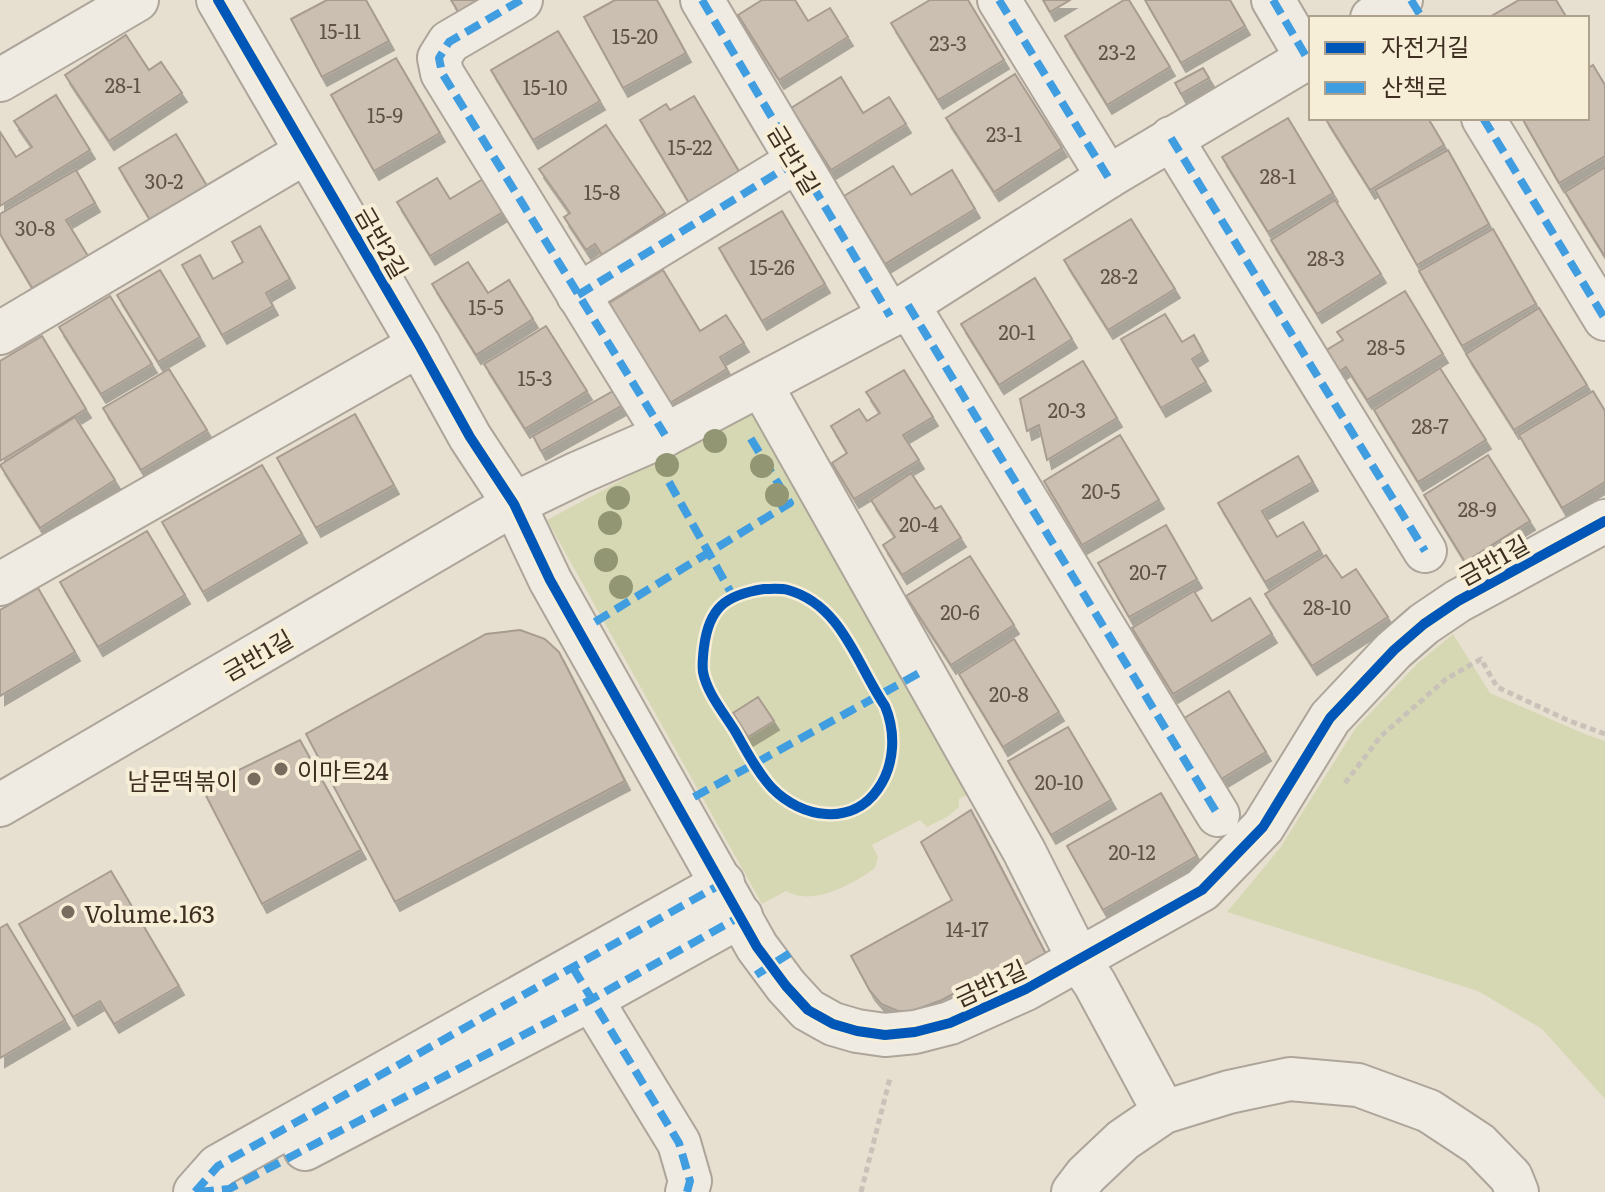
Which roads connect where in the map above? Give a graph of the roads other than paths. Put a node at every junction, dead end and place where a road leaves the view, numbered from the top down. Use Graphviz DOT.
graph roads {
  1 [pos="137,0"];
  2 [pos="218,0"];
  3 [pos="521,0"];
  4 [pos="702,0"];
  5 [pos="999,0"];
  6 [pos="1273,0"];
  7 [pos="1401,0"];
  8 [pos="1375,16"];
  9 [pos="1309,57"];
  10 [pos="0,80"];
  11 [pos="1484,120"];
  12 [pos="1171,138"];
  13 [pos="306,152"];
  14 [pos="797,161"];
  15 [pos="1108,177"];
  16 [pos="578,295"];
  17 [pos="899,311"];
  18 [pos="1605,319"];
  19 [pos="0,333"];
  20 [pos="419,345"];
  21 [pos="761,385"];
  22 [pos="665,435"];
  23 [pos="514,504"];
  24 [pos="1605,521"];
  25 [pos="1425,551"];
  26 [pos="0,584"];
  27 [pos="0,805"];
  28 [pos="1218,815"];
  29 [pos="732,900"];
  30 [pos="1079,960"];
  31 [pos="582,983"];
  32 [pos="1164,1112"];
  33 [pos="196,1192"];
  34 [pos="687,1192"];
  35 [pos="1073,1192"];
  36 [pos="1517,1192"];
  1 -- 10 [label="street"];
  2 -- 13 [label="street, 금반2길"];
  3 -- 16 [label="street"];
  4 -- 14 [label="street, 금반1길"];
  5 -- 15 [label="street"];
  6 -- 9 [label="street, 금반1길"];
  7 -- 8 [label="street"];
  9 -- 12 [label="street, 금반1길"];
  11 -- 18 [label="street"];
  12 -- 15 [label="street, 금반1길"];
  12 -- 25 [label="street, 금반1길"];
  13 -- 19 [label="street"];
  13 -- 20 [label="street, 금반2길"];
  14 -- 16 [label="street"];
  14 -- 17 [label="street, 금반1길"];
  15 -- 17 [label="street, 금반1길"];
  16 -- 22 [label="street"];
  17 -- 21 [label="street, 금반1길"];
  17 -- 28 [label="street, 금반1길"];
  20 -- 23 [label="street, 금반2길"];
  20 -- 26 [label="street"];
  21 -- 22 [label="street, 금반1길"];
  21 -- 30 [label="street"];
  22 -- 23 [label="street, 금반1길"];
  23 -- 27 [label="street, 금반1길"];
  23 -- 29 [label="street, 금반1길"];
  24 -- 30 [label="street, 금반1길"];
  29 -- 30 [label="street, 금반1길"];
  29 -- 31 [label="street"];
  30 -- 32 [label="street"];
  31 -- 33 [label="street"];
  31 -- 34 [label="street"];
  32 -- 35 [label="street"];
  32 -- 36 [label="street"];
}
